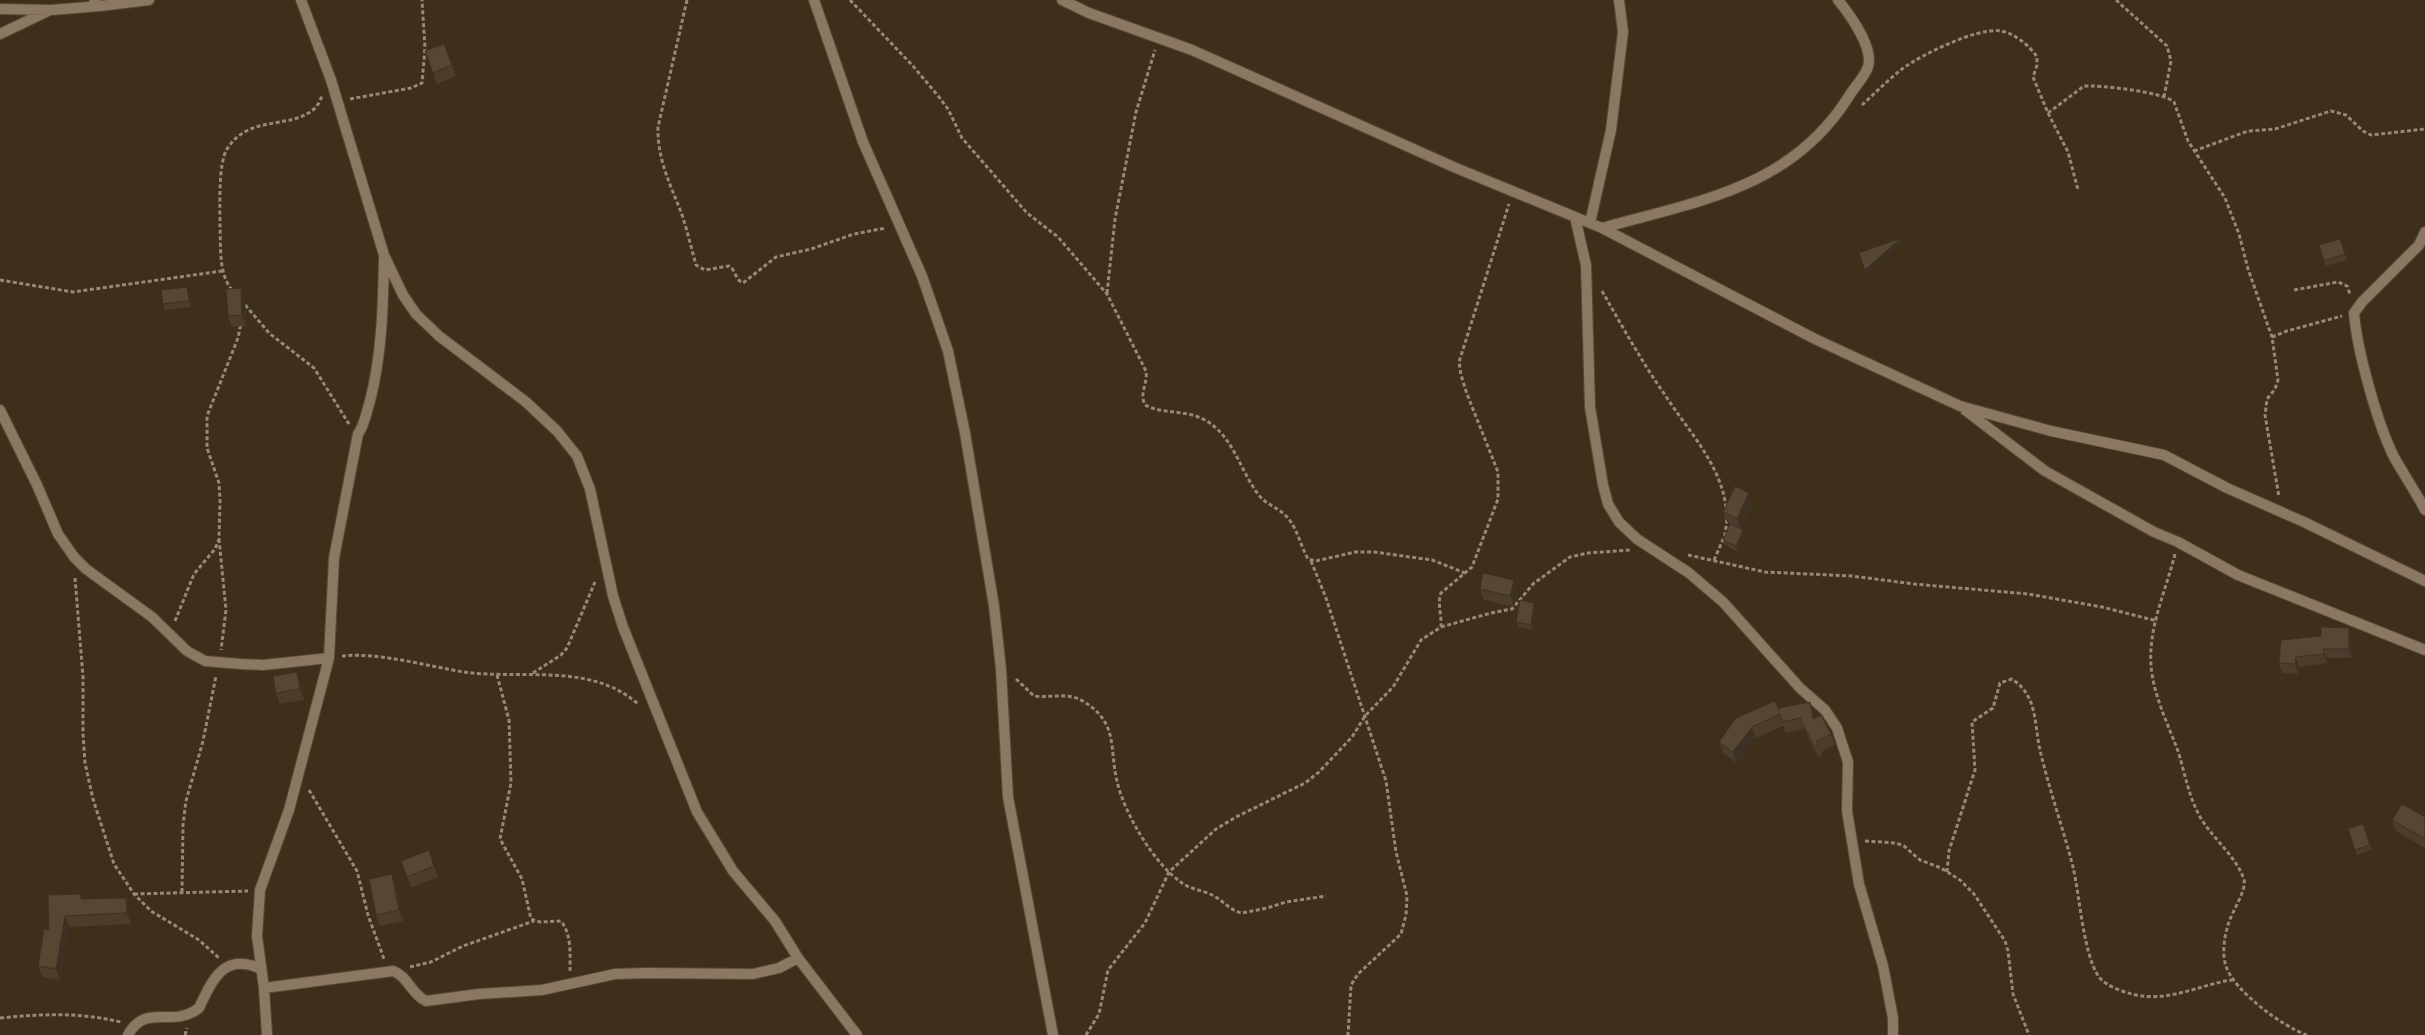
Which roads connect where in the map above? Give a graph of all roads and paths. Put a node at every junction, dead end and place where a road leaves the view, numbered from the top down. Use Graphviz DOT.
graph roads {
  1 [pos="89,0"];
  2 [pos="149,0"];
  3 [pos="301,0"];
  4 [pos="422,0"];
  5 [pos="687,0"];
  6 [pos="814,0"];
  7 [pos="850,0"];
  8 [pos="1062,0"];
  9 [pos="1619,0"];
  10 [pos="1838,0"];
  11 [pos="2116,0"];
  12 [pos="100,6"];
  13 [pos="0,9"];
  14 [pos="51,10"];
  15 [pos="0,34"];
  16 [pos="1158,38"];
  17 [pos="331,80"];
  18 [pos="2164,97"];
  19 [pos="337,102"];
  20 [pos="1856,110"];
  21 [pos="2048,113"];
  22 [pos="2425,129"];
  23 [pos="2194,151"];
  24 [pos="2078,190"];
  25 [pos="1513,191"];
  26 [pos="1575,217"];
  27 [pos="1590,223"];
  28 [pos="900,226"];
  29 [pos="1602,228"];
  30 [pos="2425,232"];
  31 [pos="384,255"];
  32 [pos="222,271"];
  33 [pos="0,280"];
  34 [pos="1600,289"];
  35 [pos="2294,290"];
  36 [pos="1107,294"];
  37 [pos="237,300"];
  38 [pos="240,308"];
  39 [pos="2354,313"];
  40 [pos="242,320"];
  41 [pos="2272,338"];
  42 [pos="1960,406"];
  43 [pos="0,410"];
  44 [pos="356,453"];
  45 [pos="2267,506"];
  46 [pos="2425,510"];
  47 [pos="219,539"];
  48 [pos="2178,542"];
  49 [pos="1648,548"];
  50 [pos="1686,554"];
  51 [pos="74,557"];
  52 [pos="606,559"];
  53 [pos="1714,560"];
  54 [pos="1311,561"];
  55 [pos="1464,573"];
  56 [pos="2425,581"];
  57 [pos="2156,621"];
  58 [pos="1441,627"];
  59 [pos="170,632"];
  60 [pos="2425,650"];
  61 [pos="329,658"];
  62 [pos="219,661"];
  63 [pos="1001,669"];
  64 [pos="532,673"];
  65 [pos="497,675"];
  66 [pos="644,710"];
  67 [pos="1365,716"];
  68 [pos="299,775"];
  69 [pos="1852,840"];
  70 [pos="1169,872"];
  71 [pos="1947,872"];
  72 [pos="260,890"];
  73 [pos="182,892"];
  74 [pos="134,894"];
  75 [pos="1326,896"];
  76 [pos="534,921"];
  77 [pos="798,958"];
  78 [pos="229,964"];
  79 [pos="261,969"];
  80 [pos="388,972"];
  81 [pos="2232,980"];
  82 [pos="571,985"];
  83 [pos="264,988"];
  84 [pos="0,1018"];
  85 [pos="133,1025"];
  86 [pos="128,1035"];
  87 [pos="267,1035"];
  88 [pos="857,1035"];
  89 [pos="1053,1035"];
  90 [pos="1086,1035"];
  91 [pos="1348,1035"];
  92 [pos="1893,1035"];
  93 [pos="2029,1035"];
  94 [pos="2307,1035"];
  1 -- 12 [label="street"];
  2 -- 12 [label="street"];
  3 -- 17 [label="street"];
  4 -- 19 [label="path"];
  5 -- 28 [label="path"];
  6 -- 28 [label="street"];
  7 -- 36 [label="path"];
  8 -- 16 [label="street"];
  9 -- 27 [label="street"];
  10 -- 29 [label="street"];
  11 -- 18 [label="path"];
  12 -- 14 [label="street"];
  13 -- 14 [label="street"];
  14 -- 15 [label="street"];
  16 -- 25 [label="street"];
  16 -- 36 [label="path"];
  17 -- 19 [label="street"];
  17 -- 32 [label="path"];
  18 -- 21 [label="path"];
  18 -- 23 [label="path"];
  19 -- 31 [label="street"];
  20 -- 21 [label="path"];
  21 -- 24 [label="path"];
  22 -- 23 [label="path"];
  23 -- 41 [label="path"];
  25 -- 26 [label="street"];
  25 -- 55 [label="path"];
  26 -- 27 [label="street"];
  26 -- 49 [label="street"];
  27 -- 29 [label="street"];
  28 -- 63 [label="street"];
  29 -- 42 [label="street"];
  30 -- 39 [label="street"];
  31 -- 44 [label="street"];
  31 -- 52 [label="street"];
  32 -- 33 [label="path"];
  32 -- 44 [label="path"];
  34 -- 53 [label="path"];
  35 -- 39 [label="path"];
  36 -- 54 [label="path"];
  37 -- 38 [label="path"];
  39 -- 41 [label="path"];
  39 -- 46 [label="street"];
  40 -- 47 [label="path"];
  41 -- 45 [label="path"];
  42 -- 45 [label="street"];
  42 -- 48 [label="street"];
  43 -- 51 [label="street"];
  44 -- 61 [label="street"];
  45 -- 56 [label="street"];
  47 -- 59 [label="path"];
  47 -- 62 [label="path"];
  48 -- 57 [label="path"];
  48 -- 60 [label="street"];
  49 -- 58 [label="path"];
  49 -- 69 [label="street"];
  50 -- 53 [label="path"];
  51 -- 59 [label="street"];
  51 -- 74 [label="path"];
  52 -- 64 [label="path"];
  52 -- 77 [label="street"];
  53 -- 57 [label="path"];
  54 -- 55 [label="path"];
  54 -- 67 [label="path"];
  55 -- 58 [label="path"];
  57 -- 81 [label="path"];
  58 -- 67 [label="path"];
  59 -- 62 [label="street"];
  61 -- 62 [label="street"];
  61 -- 65 [label="path"];
  61 -- 68 [label="street"];
  62 -- 73 [label="path"];
  63 -- 70 [label="path"];
  63 -- 89 [label="street"];
  64 -- 65 [label="path"];
  64 -- 66 [label="path"];
  65 -- 76 [label="path"];
  67 -- 70 [label="path"];
  67 -- 91 [label="path"];
  68 -- 72 [label="street"];
  68 -- 80 [label="path"];
  69 -- 71 [label="path"];
  69 -- 92 [label="street"];
  70 -- 75 [label="path"];
  70 -- 90 [label="path"];
  71 -- 81 [label="path"];
  71 -- 93 [label="path"];
  72 -- 73 [label="path"];
  72 -- 79 [label="street"];
  73 -- 74 [label="path"];
  74 -- 78 [label="path"];
  76 -- 80 [label="path"];
  76 -- 82 [label="path"];
  77 -- 82 [label="street"];
  77 -- 88 [label="street"];
  78 -- 79 [label="street"];
  78 -- 85 [label="street"];
  79 -- 83 [label="street"];
  80 -- 82 [label="street"];
  80 -- 83 [label="street"];
  81 -- 94 [label="path"];
  83 -- 87 [label="street"];
  84 -- 85 [label="path"];
  85 -- 86 [label="street"];
}
